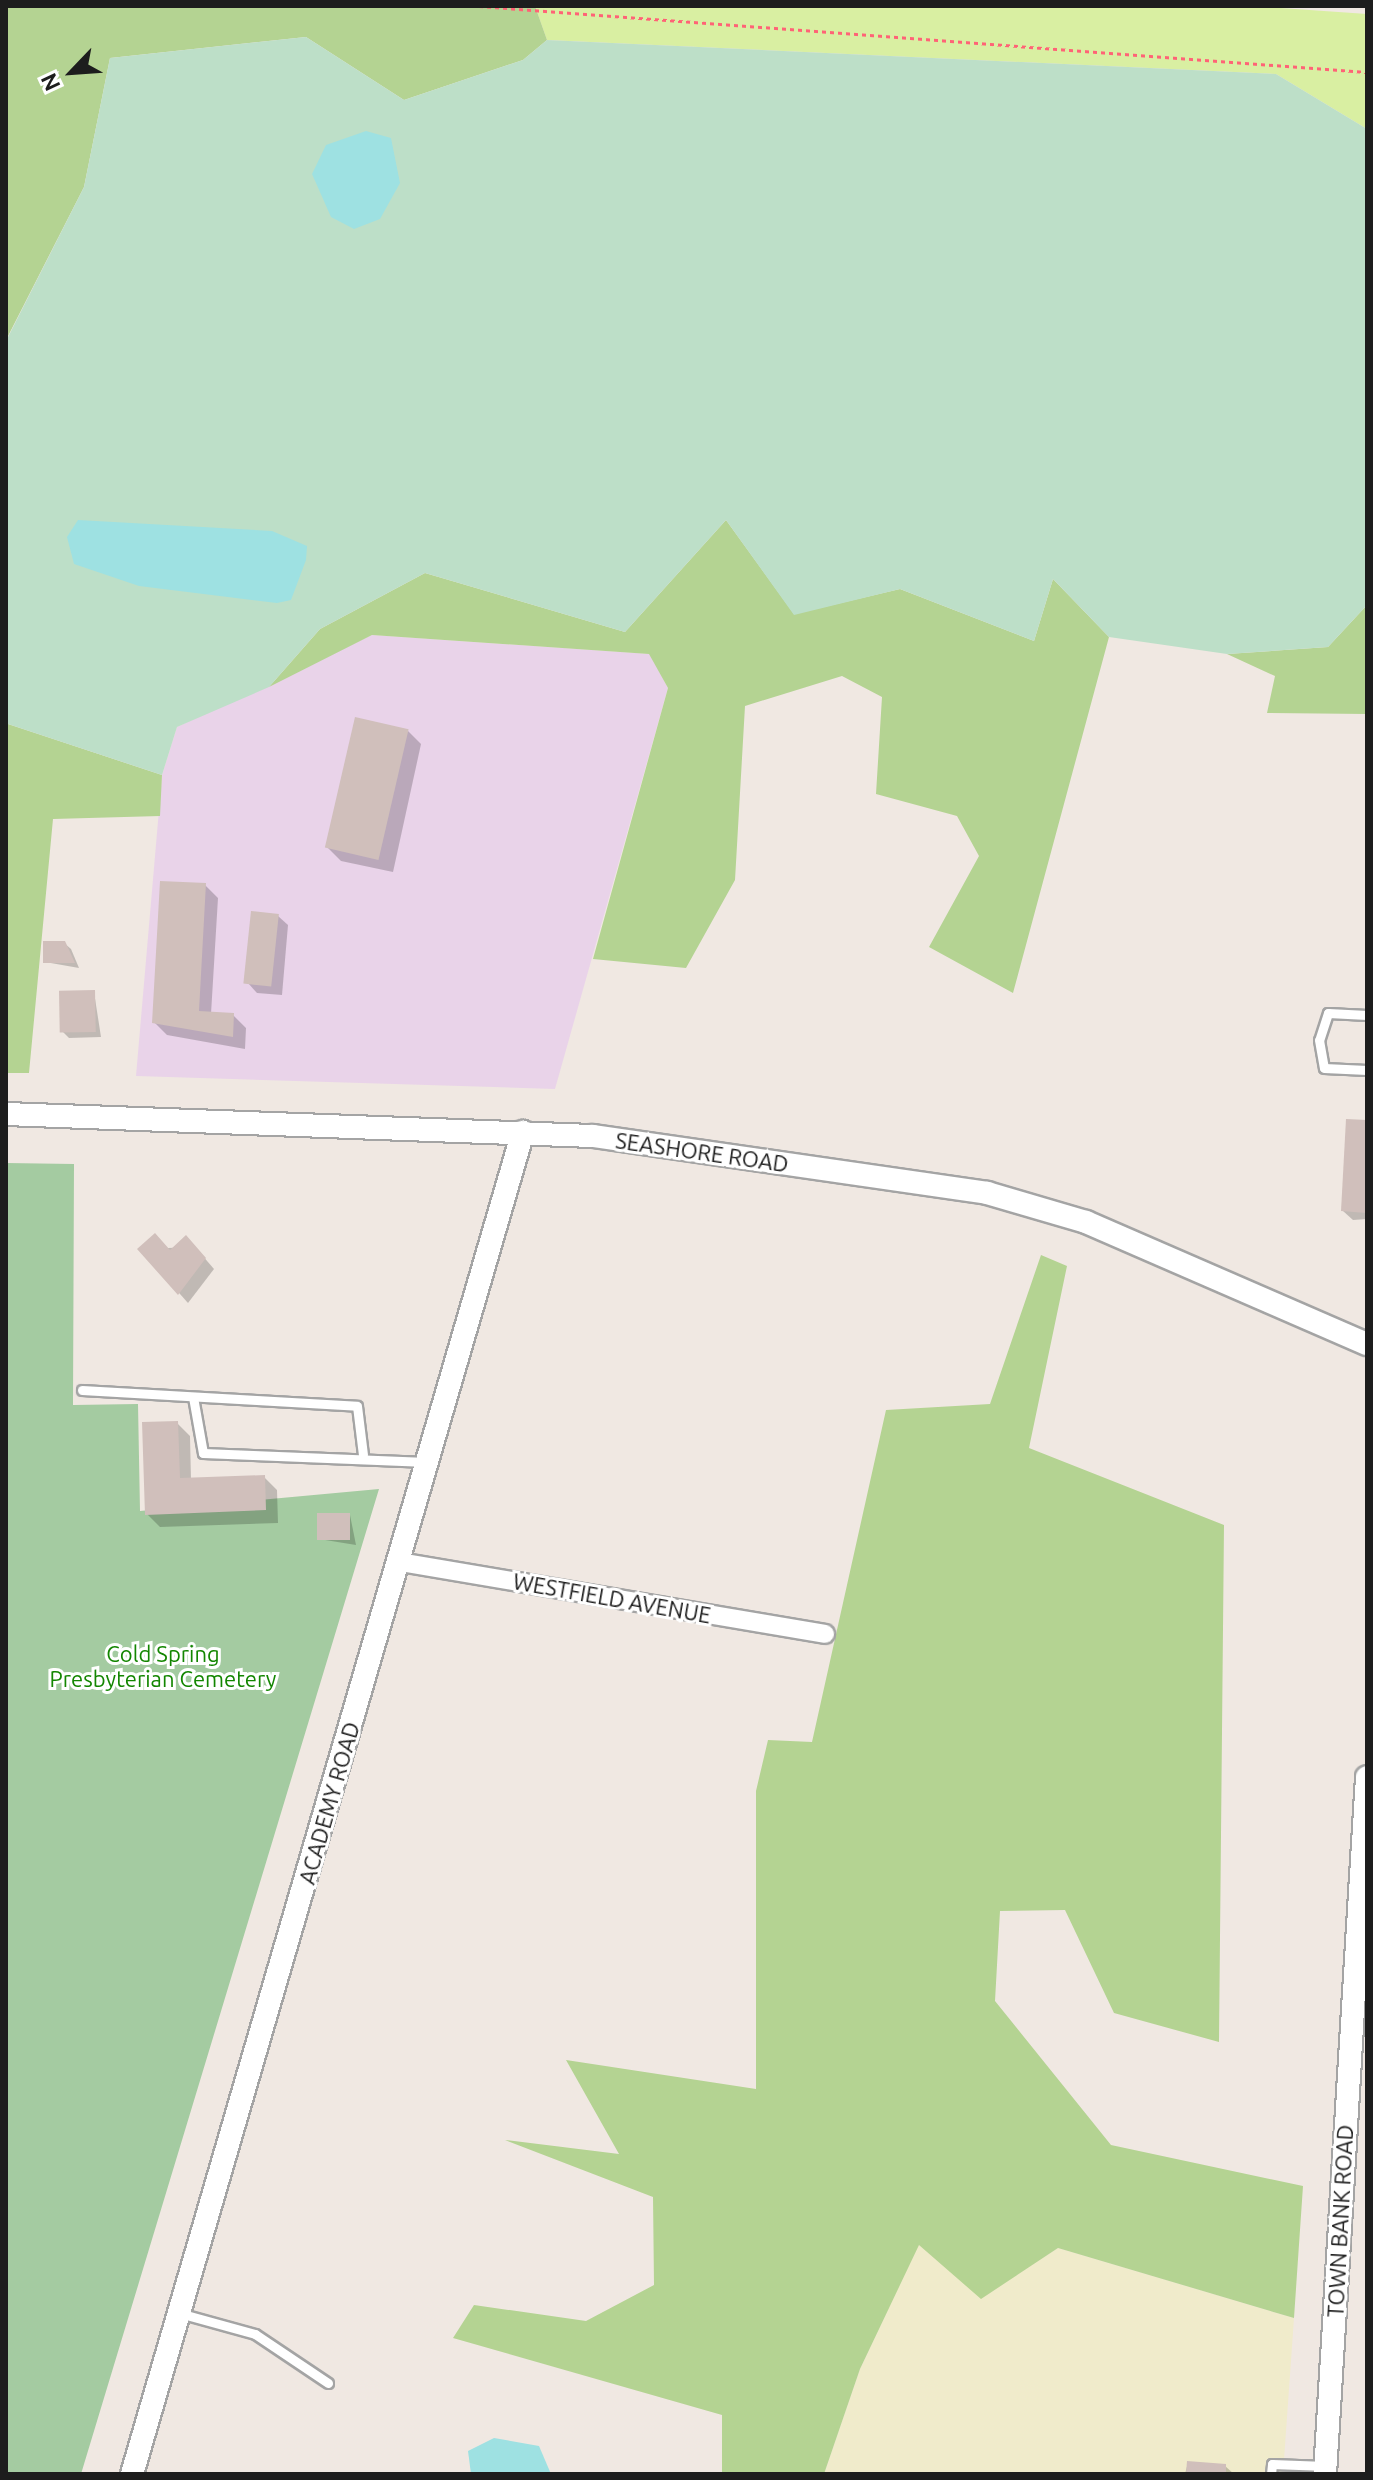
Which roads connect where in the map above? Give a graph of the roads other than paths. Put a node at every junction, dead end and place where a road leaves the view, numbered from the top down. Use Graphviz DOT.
graph roads {
  1 [pos="1367,1015"];
  2 [pos="1367,1070"];
  3 [pos="6,1114"];
  4 [pos="523,1132"];
  5 [pos="1367,1344"];
  6 [pos="82,1390"];
  7 [pos="193,1397"];
  8 [pos="363,1455"];
  9 [pos="430,1462"];
  10 [pos="400,1562"];
  11 [pos="825,1634"];
  12 [pos="1367,1777"];
  13 [pos="1364,1888"];
  14 [pos="179,2313"];
  15 [pos="328,2383"];
  16 [pos="1325,2470"];
  17 [pos="132,2474"];
  18 [pos="1271,2474"];
  1 -- 2 [label="lane"];
  3 -- 4 [label="street, SEASHORE ROAD"];
  4 -- 5 [label="street, SEASHORE ROAD"];
  4 -- 9 [label="street, ACADEMY ROAD"];
  6 -- 7 [label="lane"];
  7 -- 8 [label="lane"];
  7 -- 8 [label="lane"];
  8 -- 9 [label="lane"];
  9 -- 10 [label="street, ACADEMY ROAD"];
  10 -- 11 [label="street, WESTFIELD AVENUE"];
  10 -- 14 [label="street, ACADEMY ROAD"];
  12 -- 13 [label="street, TOWN BANK ROAD"];
  13 -- 16 [label="street, TOWN BANK ROAD"];
  14 -- 15 [label="lane"];
  14 -- 17 [label="street, ACADEMY ROAD"];
  16 -- 18 [label="lane"];
}
